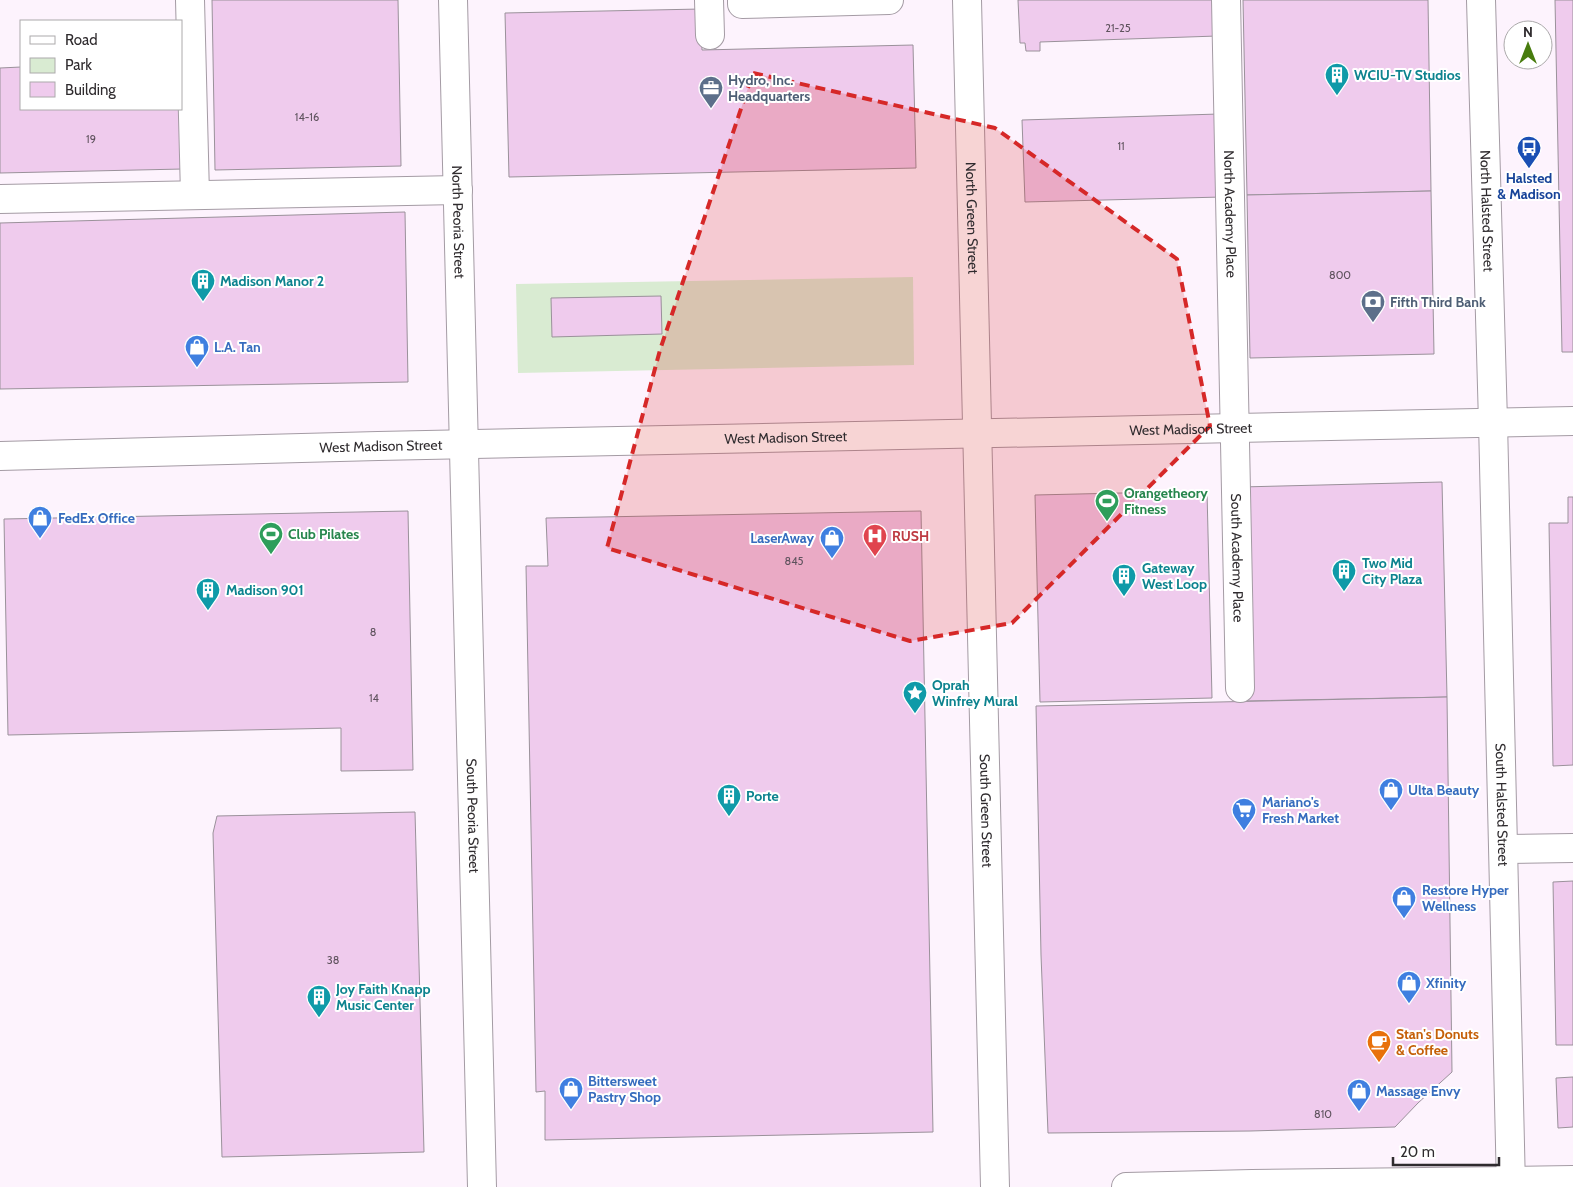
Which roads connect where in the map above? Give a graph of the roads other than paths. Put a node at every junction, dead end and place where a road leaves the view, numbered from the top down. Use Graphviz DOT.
graph roads {
  1 [pos="190,0"];
  2 [pos="453,0"];
  3 [pos="709,0"];
  4 [pos="742,0"];
  5 [pos="889,0"];
  6 [pos="967,0"];
  7 [pos="1226,0"];
  8 [pos="1481,0"];
  9 [pos="710,36"];
  10 [pos="458,190"];
  11 [pos="195,195"];
  12 [pos="0,199"];
  13 [pos="1573,421"];
  14 [pos="1494,422"];
  15 [pos="1236,428"];
  16 [pos="977,434"];
  17 [pos="464,445"];
  18 [pos="0,456"];
  19 [pos="1240,688"];
  20 [pos="1573,848"];
  21 [pos="1504,849"];
  22 [pos="1573,1180"];
  23 [pos="1511,1184"];
  24 [pos="1337,1185"];
  25 [pos="482,1187"];
  26 [pos="994,1187"];
  27 [pos="1126,1187"];
  1 -- 11 [label="main road"];
  2 -- 10 [label="main road, North Peoria Street"];
  3 -- 9 [label="main road"];
  4 -- 5 [label="main road"];
  6 -- 16 [label="main road, North Green Street"];
  7 -- 15 [label="main road, North Academy Place"];
  8 -- 14 [label="main road, North Halsted Street"];
  10 -- 11 [label="main road"];
  10 -- 17 [label="main road, North Peoria Street"];
  11 -- 12 [label="main road"];
  13 -- 14 [label="main road, West Madison Street"];
  14 -- 15 [label="main road, West Madison Street"];
  14 -- 21 [label="main road, South Halsted Street"];
  15 -- 16 [label="main road, West Madison Street"];
  15 -- 19 [label="main road, South Academy Place"];
  16 -- 17 [label="main road, West Madison Street"];
  16 -- 26 [label="main road, South Green Street"];
  17 -- 18 [label="main road, West Madison Street"];
  17 -- 25 [label="main road, South Peoria Street"];
  20 -- 21 [label="main road"];
  21 -- 23 [label="main road, South Halsted Street"];
  22 -- 23 [label="main road"];
  23 -- 24 [label="main road"];
  24 -- 27 [label="main road"];
}
